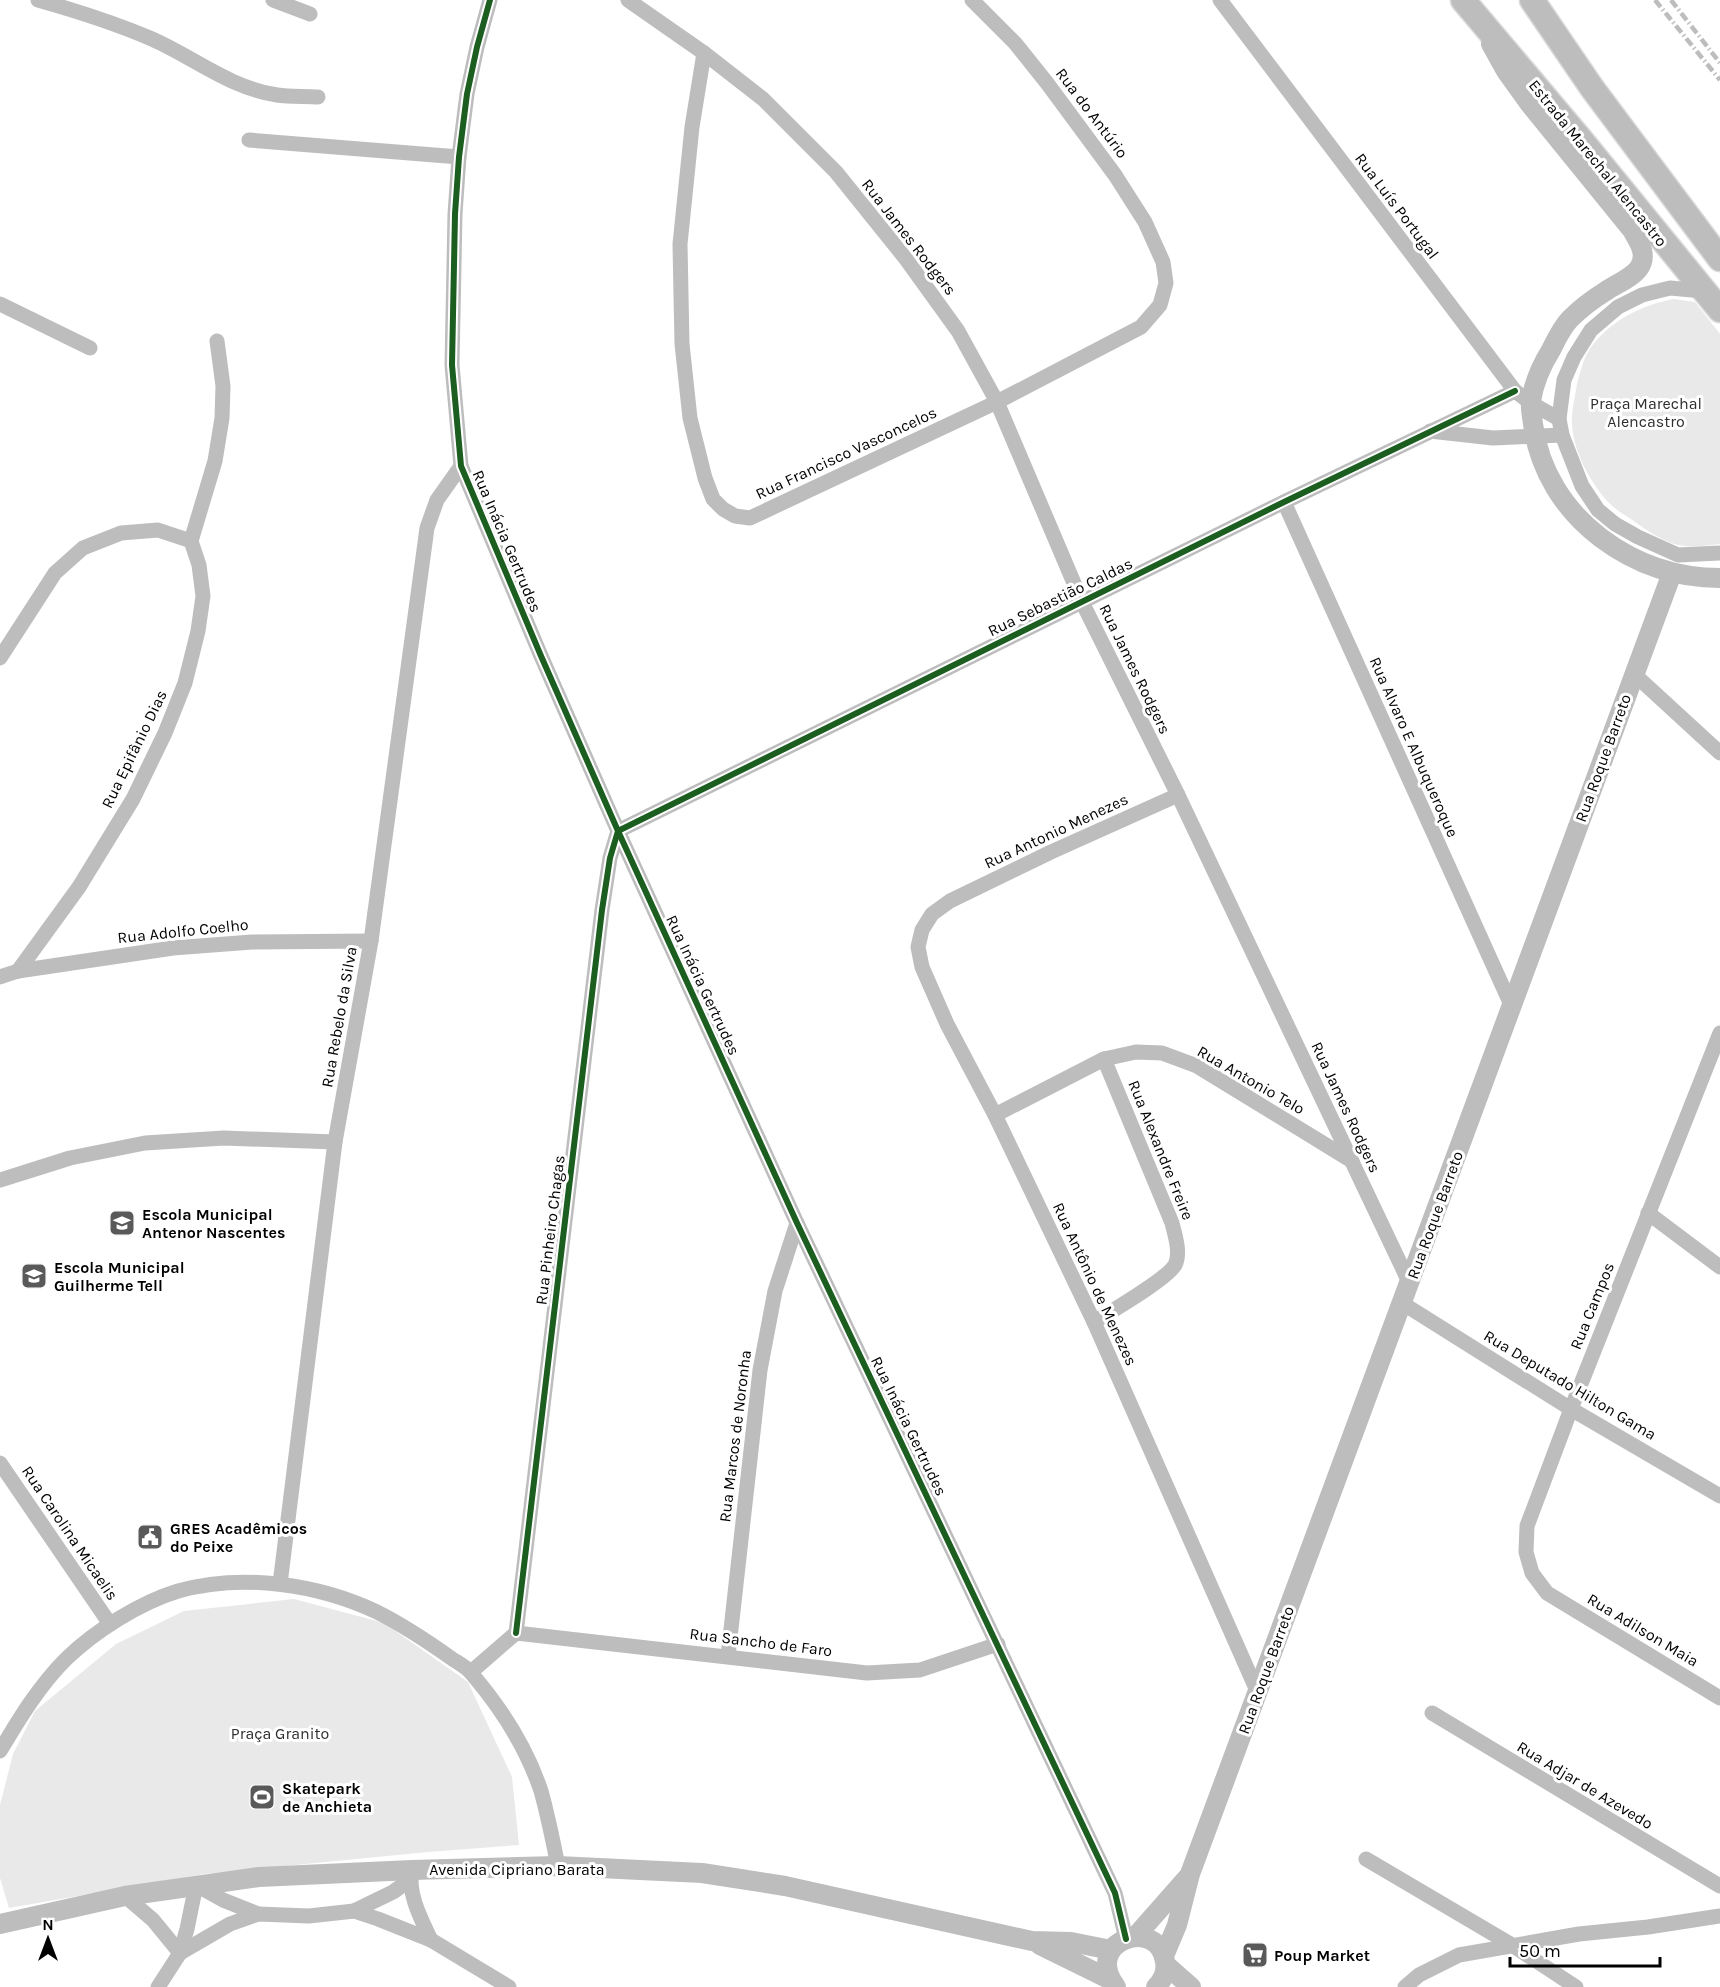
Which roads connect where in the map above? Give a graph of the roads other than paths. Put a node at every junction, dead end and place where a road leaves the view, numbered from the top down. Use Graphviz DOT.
graph roads {
  1 [pos="38,0"];
  2 [pos="273,0"];
  3 [pos="490,0"];
  4 [pos="628,0"];
  5 [pos="972,0"];
  6 [pos="1220,0"];
  7 [pos="1532,0"];
  8 [pos="1469,8"];
  9 [pos="309,14"];
  10 [pos="704,53"];
  11 [pos="318,97"];
  12 [pos="249,140"];
  13 [pos="459,157"];
  14 [pos="1720,259"];
  15 [pos="1163,262"];
  16 [pos="1703,291"];
  17 [pos="0,304"];
  18 [pos="1720,310"];
  19 [pos="217,341"];
  20 [pos="90,348"];
  21 [pos="1515,391"];
  22 [pos="997,402"];
  23 [pos="1531,403"];
  24 [pos="1559,419"];
  25 [pos="1430,431"];
  26 [pos="1562,435"];
  27 [pos="1535,436"];
  28 [pos="461,466"];
  29 [pos="1284,502"];
  30 [pos="191,541"];
  31 [pos="1720,553"];
  32 [pos="1678,555"];
  33 [pos="1672,573"];
  34 [pos="1720,578"];
  35 [pos="1082,602"];
  36 [pos="0,658"];
  37 [pos="1634,674"];
  38 [pos="1720,753"];
  39 [pos="1178,795"];
  40 [pos="618,831"];
  41 [pos="950,901"];
  42 [pos="371,941"];
  43 [pos="18,971"];
  44 [pos="0,977"];
  45 [pos="1512,1006"];
  46 [pos="1720,1033"];
  47 [pos="1104,1059"];
  48 [pos="995,1115"];
  49 [pos="335,1142"];
  50 [pos="1352,1161"];
  51 [pos="0,1180"];
  52 [pos="1648,1214"];
  53 [pos="797,1223"];
  54 [pos="1720,1267"];
  55 [pos="1410,1284"];
  56 [pos="1402,1303"];
  57 [pos="1094,1322"];
  58 [pos="1571,1408"];
  59 [pos="0,1463"];
  60 [pos="1720,1496"];
  61 [pos="280,1584"];
  62 [pos="1547,1593"];
  63 [pos="110,1624"];
  64 [pos="516,1633"];
  65 [pos="998,1644"];
  66 [pos="728,1656"];
  67 [pos="471,1672"];
  68 [pos="1258,1693"];
  69 [pos="1720,1698"];
  70 [pos="1432,1713"];
  71 [pos="0,1751"];
  72 [pos="1366,1860"];
  73 [pos="558,1866"];
  74 [pos="1190,1874"];
  75 [pos="411,1875"];
  76 [pos="196,1885"];
  77 [pos="1720,1886"];
  78 [pos="125,1896"];
  79 [pos="354,1911"];
  80 [pos="258,1914"];
  81 [pos="1720,1916"];
  82 [pos="0,1924"];
  83 [pos="431,1940"];
  84 [pos="1032,1941"];
  85 [pos="1124,1942"];
  86 [pos="1512,1945"];
  87 [pos="180,1953"];
  88 [pos="1165,1960"];
  89 [pos="1112,1983"];
  90 [pos="159,1987"];
  91 [pos="509,1987"];
  92 [pos="1156,1987"];
  93 [pos="1191,1987"];
  94 [pos="1405,1987"];
  95 [pos="1576,1987"];
  1 -- 11 [label="street"];
  2 -- 9 [label="street"];
  3 -- 13 [label="street, Rua Inácia Gertrudes"];
  4 -- 10 [label="street, Rua James Rodgers"];
  5 -- 15 [label="street, Rua do Antúrio"];
  6 -- 21 [label="street, Rua Luís Portugal"];
  7 -- 14 [label="main road"];
  8 -- 16 [label="main road, Estrada Marechal Alencastro"];
  8 -- 23 [label="street, Estrada Marechal Alencastro"];
  10 -- 22 [label="street, Rua James Rodgers"];
  10 -- 22 [label="street, Rua Francisco Vasconcelos"];
  12 -- 13 [label="street"];
  13 -- 28 [label="street, Rua Inácia Gertrudes"];
  15 -- 22 [label="street, Rua Francisco Vasconcelos"];
  16 -- 18 [label="main road, Estrada Marechal Alencastro"];
  16 -- 24 [label="street"];
  17 -- 20 [label="street"];
  19 -- 30 [label="street"];
  21 -- 23 [label="street, Rua Luís Portugal"];
  21 -- 25 [label="street, Rua Sebastião Caldas"];
  22 -- 35 [label="street, Rua James Rodgers"];
  23 -- 24 [label="street, Rua Luís Portugal"];
  23 -- 27 [label="street"];
  24 -- 26 [label="street"];
  25 -- 27 [label="street"];
  25 -- 29 [label="street, Rua Sebastião Caldas"];
  26 -- 27 [label="street"];
  26 -- 32 [label="street"];
  27 -- 33 [label="street"];
  28 -- 40 [label="street, Rua Inácia Gertrudes"];
  28 -- 42 [label="street, Rua Rebelo da Silva"];
  29 -- 35 [label="street, Rua Sebastião Caldas"];
  29 -- 45 [label="street, Rua Alvaro E Albuqueroque"];
  30 -- 36 [label="street"];
  30 -- 43 [label="street, Rua Epifânio Dias"];
  31 -- 32 [label="street"];
  32 -- 33 [label="street, Rua Roque Barreto"];
  33 -- 34 [label="street"];
  33 -- 37 [label="street, Rua Roque Barreto"];
  35 -- 39 [label="street, Rua James Rodgers"];
  35 -- 40 [label="street, Rua Sebastião Caldas"];
  37 -- 38 [label="street"];
  37 -- 45 [label="street, Rua Roque Barreto"];
  39 -- 41 [label="street, Rua Antonio Menezes"];
  39 -- 50 [label="street, Rua James Rodgers"];
  40 -- 53 [label="street, Rua Inácia Gertrudes"];
  40 -- 64 [label="street, Rua Pinheiro Chagas"];
  41 -- 48 [label="street, Rua Antônio de Menezes"];
  42 -- 43 [label="street, Rua Adolfo Coelho"];
  42 -- 49 [label="street, Rua Rebelo da Silva"];
  43 -- 44 [label="street, Rua Adolfo Coelho"];
  45 -- 55 [label="street, Rua Roque Barreto"];
  46 -- 52 [label="street, Rua Campos"];
  47 -- 48 [label="street, Rua Antonio Telo"];
  47 -- 50 [label="street, Rua Antonio Telo"];
  47 -- 57 [label="street, Rua Alexandre Freire"];
  48 -- 57 [label="street, Rua Antônio de Menezes"];
  49 -- 51 [label="street"];
  49 -- 61 [label="street, Rua Rebelo da Silva"];
  50 -- 55 [label="street, Rua James Rodgers"];
  52 -- 54 [label="street"];
  52 -- 58 [label="street, Rua Campos"];
  53 -- 65 [label="street, Rua Inácia Gertrudes"];
  53 -- 66 [label="street, Rua Marcos de Noronha"];
  55 -- 56 [label="street, Rua Roque Barreto"];
  56 -- 58 [label="street, Rua Deputado Hilton Gama"];
  56 -- 68 [label="street, Rua Roque Barreto"];
  57 -- 68 [label="street, Rua Antônio de Menezes"];
  58 -- 60 [label="street, Rua Deputado Hilton Gama"];
  58 -- 62 [label="street, Rua Campos"];
  59 -- 63 [label="street, Rua Carolina Micaelis"];
  61 -- 63 [label="street"];
  61 -- 67 [label="street"];
  62 -- 69 [label="street, Rua Adilson Maia"];
  63 -- 71 [label="street"];
  64 -- 66 [label="street, Rua Sancho de Faro"];
  64 -- 67 [label="street"];
  65 -- 66 [label="street, Rua Sancho de Faro"];
  65 -- 85 [label="street, Rua Inácia Gertrudes"];
  67 -- 73 [label="street"];
  68 -- 74 [label="street, Rua Roque Barreto"];
  70 -- 77 [label="street, Rua Adjar de Azevedo"];
  72 -- 86 [label="street"];
  73 -- 75 [label="street, Avenida Cipriano Barata"];
  73 -- 84 [label="street, Avenida Cipriano Barata"];
  74 -- 85 [label="street, Rua Roque Barreto"];
  74 -- 88 [label="street, Rua Roque Barreto"];
  75 -- 76 [label="street, Avenida Cipriano Barata"];
  75 -- 79 [label="street"];
  75 -- 83 [label="street"];
  76 -- 78 [label="street, Avenida Cipriano Barata"];
  76 -- 80 [label="street"];
  76 -- 87 [label="street"];
  78 -- 82 [label="street, Avenida Cipriano Barata"];
  78 -- 87 [label="street"];
  79 -- 80 [label="street"];
  79 -- 83 [label="street"];
  80 -- 87 [label="street"];
  81 -- 86 [label="street"];
  83 -- 91 [label="street"];
  84 -- 85 [label="street, Avenida Cipriano Barata"];
  84 -- 89 [label="street, Avenida Cipriano Barata"];
  85 -- 88 [label="street, Avenida Cipriano Barata"];
  85 -- 89 [label="street"];
  86 -- 94 [label="street"];
  86 -- 95 [label="street"];
  87 -- 90 [label="street"];
  88 -- 92 [label="street, Rua Roque Barreto"];
  88 -- 93 [label="street, Avenida Cipriano Barata"];
}
